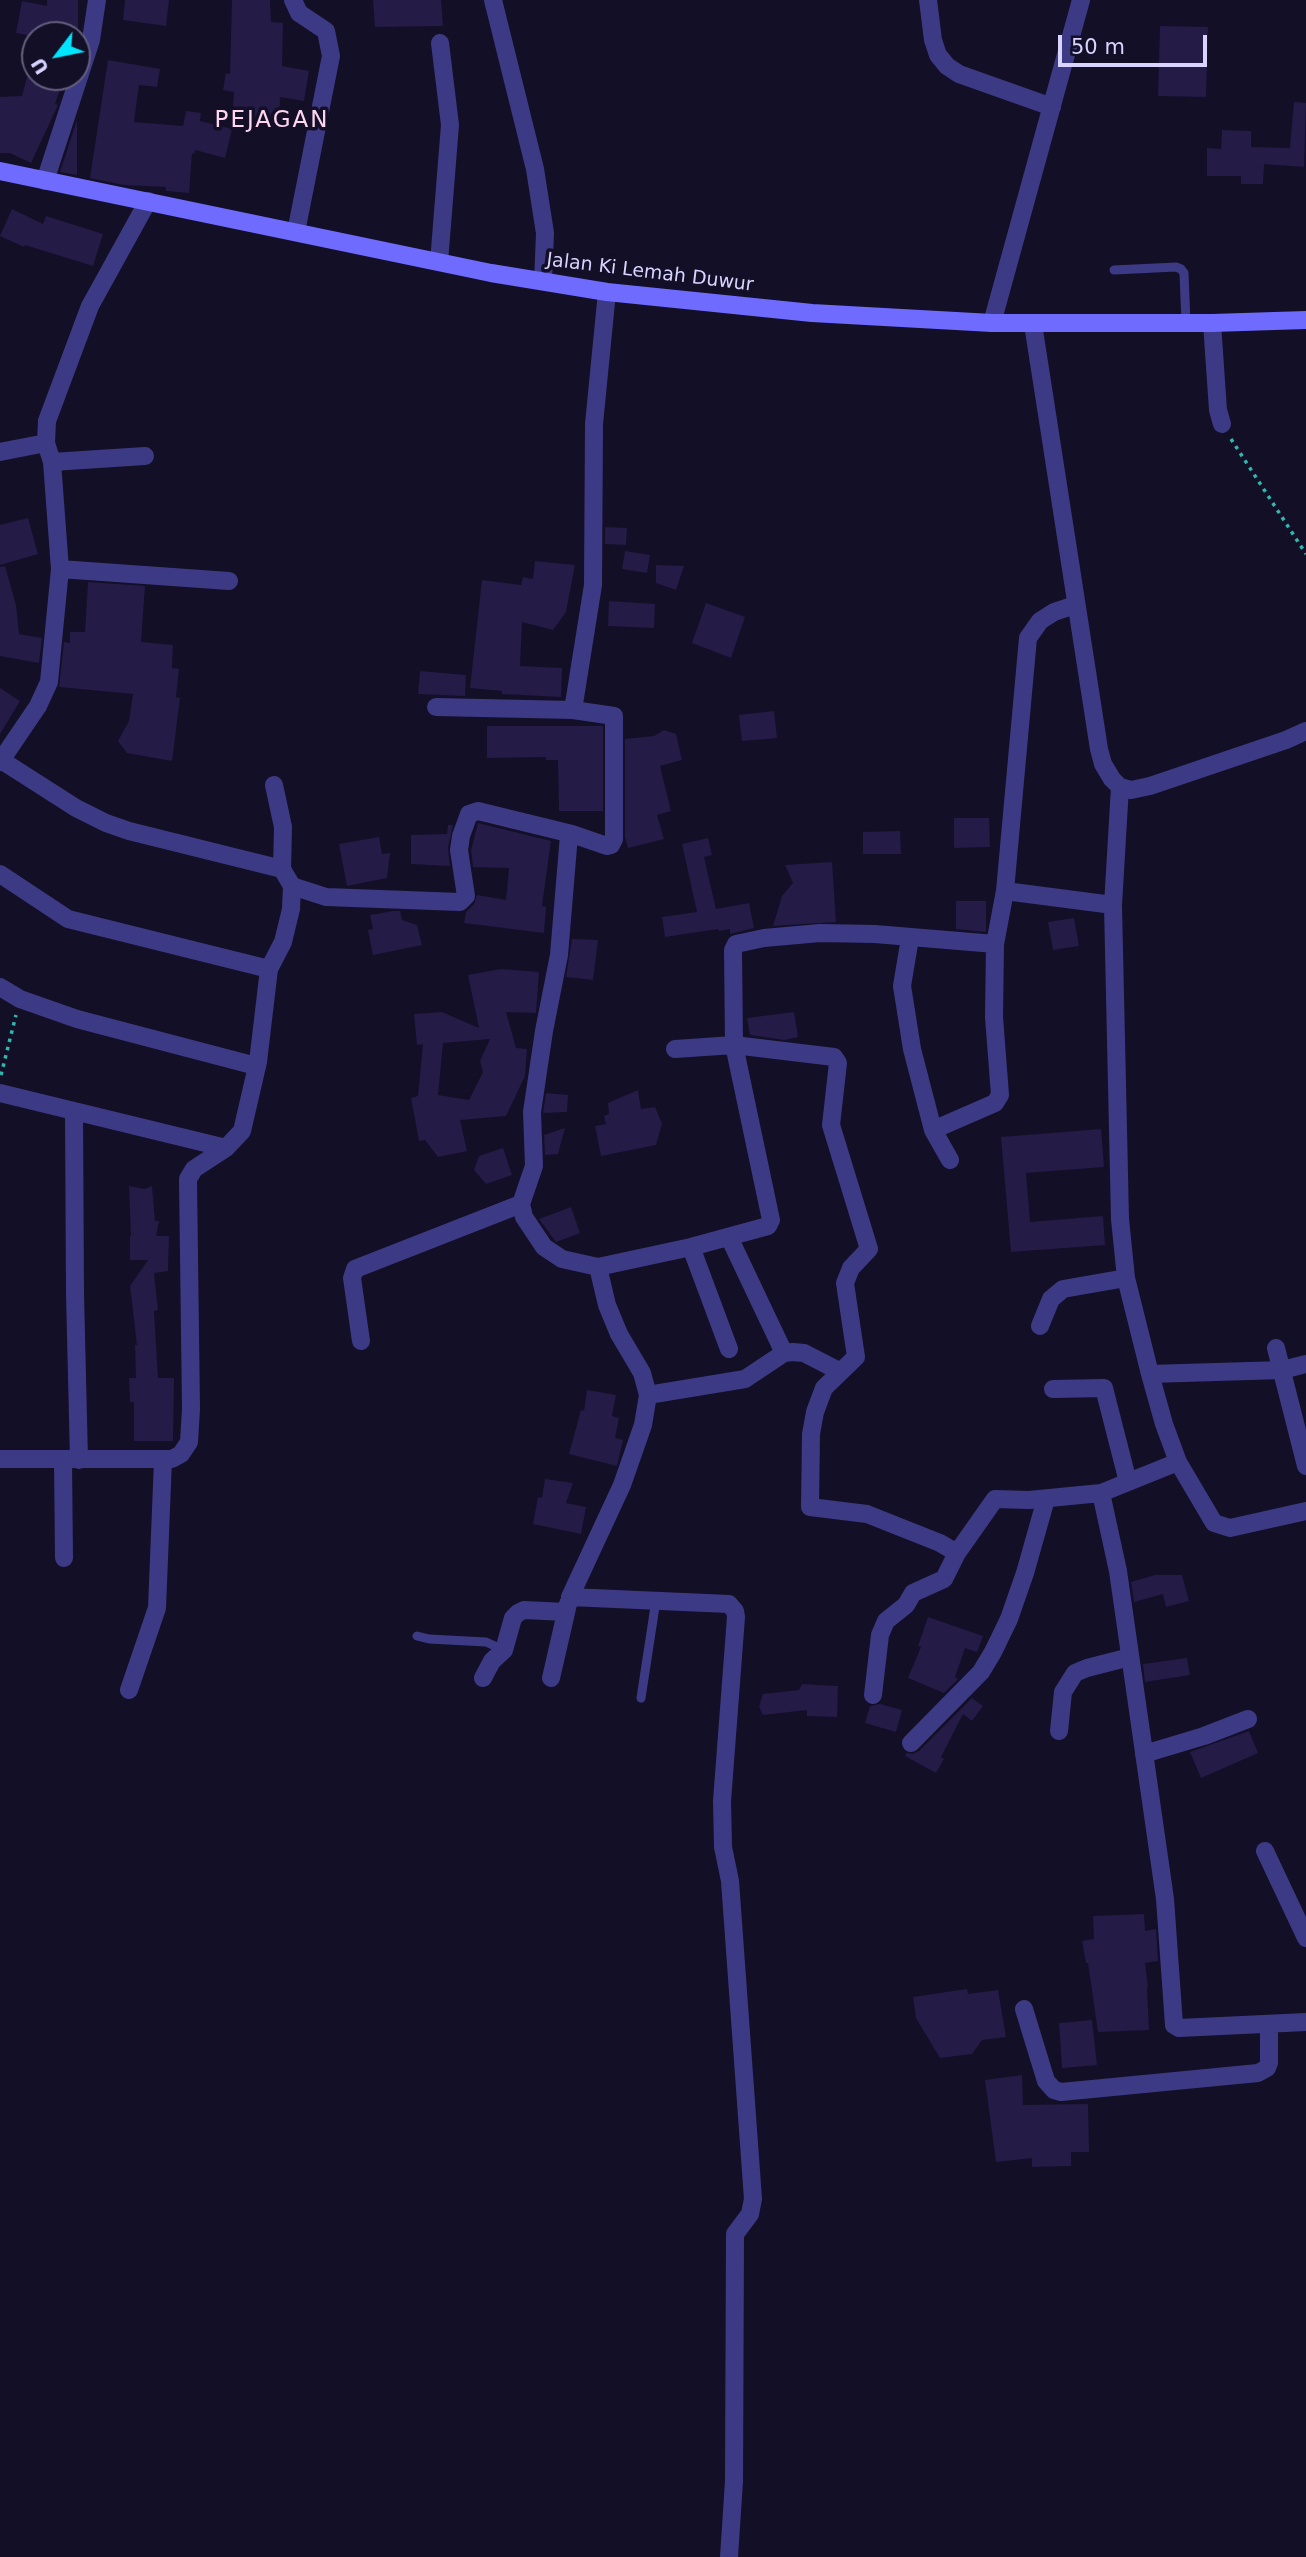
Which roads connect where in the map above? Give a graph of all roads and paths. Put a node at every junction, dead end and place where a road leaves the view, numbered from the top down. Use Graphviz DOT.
graph roads {
  1 [pos="97,0"];
  2 [pos="293,0"];
  3 [pos="493,0"];
  4 [pos="928,0"];
  5 [pos="1081,0"];
  6 [pos="440,43"];
  7 [pos="1052,107"];
  8 [pos="0,172"];
  9 [pos="45,181"];
  10 [pos="148,201"];
  11 [pos="296,232"];
  12 [pos="439,262"];
  13 [pos="1114,270"];
  14 [pos="543,281"];
  15 [pos="607,292"];
  16 [pos="1306,320"];
  17 [pos="992,323"];
  18 [pos="1185,323"];
  19 [pos="1212,323"];
  20 [pos="1033,324"];
  21 [pos="1222,424"];
  22 [pos="46,443"];
  23 [pos="0,452"];
  24 [pos="145,456"];
  25 [pos="52,462"];
  26 [pos="1306,554"];
  27 [pos="60,569"];
  28 [pos="229,580"];
  29 [pos="1075,605"];
  30 [pos="436,707"];
  31 [pos="573,710"];
  32 [pos="1306,731"];
  33 [pos="1,761"];
  34 [pos="274,785"];
  35 [pos="1120,787"];
  36 [pos="569,835"];
  37 [pos="282,869"];
  38 [pos="0,874"];
  39 [pos="300,889"];
  40 [pos="1004,891"];
  41 [pos="1113,905"];
  42 [pos="910,938"];
  43 [pos="995,944"];
  44 [pos="269,969"];
  45 [pos="0,987"];
  46 [pos="20,999"];
  47 [pos="734,1045"];
  48 [pos="675,1049"];
  49 [pos="256,1066"];
  50 [pos="0,1077"];
  51 [pos="0,1093"];
  52 [pos="74,1111"];
  53 [pos="933,1130"];
  54 [pos="226,1148"];
  55 [pos="950,1160"];
  56 [pos="521,1204"];
  57 [pos="729,1237"];
  58 [pos="691,1247"];
  59 [pos="598,1267"];
  60 [pos="1126,1278"];
  61 [pos="1040,1326"];
  62 [pos="361,1341"];
  63 [pos="1276,1348"];
  64 [pos="729,1349"];
  65 [pos="784,1353"];
  66 [pos="1306,1364"];
  67 [pos="1282,1370"];
  68 [pos="839,1371"];
  69 [pos="1150,1374"];
  70 [pos="1053,1389"];
  71 [pos="648,1395"];
  72 [pos="0,1459"];
  73 [pos="71,1460"];
  74 [pos="163,1460"];
  75 [pos="1178,1462"];
  76 [pos="1306,1466"];
  77 [pos="1128,1482"];
  78 [pos="1101,1493"];
  79 [pos="1039,1499"];
  80 [pos="1306,1511"];
  81 [pos="957,1553"];
  82 [pos="64,1558"];
  83 [pos="656,1601"];
  84 [pos="568,1605"];
  85 [pos="417,1636"];
  86 [pos="504,1650"];
  87 [pos="1130,1657"];
  88 [pos="483,1678"];
  89 [pos="551,1678"];
  90 [pos="129,1690"];
  91 [pos="873,1695"];
  92 [pos="641,1698"];
  93 [pos="1248,1719"];
  94 [pos="1059,1731"];
  95 [pos="911,1743"];
  96 [pos="1144,1755"];
  97 [pos="1265,1851"];
  98 [pos="1306,1938"];
  99 [pos="1024,2009"];
  100 [pos="1306,2022"];
  101 [pos="1269,2025"];
  102 [pos="729,2557"];
  1 -- 9 [label="street"];
  2 -- 11 [label="street"];
  3 -- 14 [label="street"];
  4 -- 7 [label="street"];
  5 -- 7 [label="street"];
  6 -- 12 [label="street"];
  7 -- 17 [label="street"];
  8 -- 9 [label="main road, Jalan Ki Lemah Duwur"];
  9 -- 10 [label="main road, Jalan Ki Lemah Duwur"];
  10 -- 11 [label="main road, Jalan Ki Lemah Duwur"];
  10 -- 22 [label="street"];
  11 -- 12 [label="main road, Jalan Ki Lemah Duwur"];
  12 -- 14 [label="main road, Jalan Ki Lemah Duwur"];
  13 -- 18 [label="lane"];
  14 -- 15 [label="main road, Jalan Ki Lemah Duwur"];
  15 -- 17 [label="main road, Jalan Ki Lemah Duwur"];
  15 -- 31 [label="street"];
  16 -- 19 [label="main road, Jalan Ki Lemah Duwur"];
  17 -- 20 [label="main road, Jalan Ki Lemah Duwur"];
  18 -- 19 [label="main road, Jalan Ki Lemah Duwur"];
  18 -- 20 [label="main road, Jalan Ki Lemah Duwur"];
  19 -- 21 [label="street"];
  20 -- 29 [label="street"];
  21 -- 26 [label="path"];
  22 -- 23 [label="street"];
  22 -- 25 [label="street"];
  24 -- 25 [label="street"];
  25 -- 27 [label="street"];
  27 -- 28 [label="street"];
  27 -- 33 [label="street"];
  29 -- 35 [label="street"];
  29 -- 40 [label="street"];
  30 -- 31 [label="street"];
  31 -- 36 [label="street"];
  32 -- 35 [label="street"];
  33 -- 37 [label="street"];
  34 -- 37 [label="street"];
  35 -- 41 [label="street"];
  36 -- 39 [label="street"];
  36 -- 56 [label="street"];
  37 -- 39 [label="street"];
  38 -- 44 [label="street"];
  39 -- 44 [label="street"];
  40 -- 41 [label="street"];
  40 -- 43 [label="street"];
  41 -- 60 [label="street"];
  42 -- 43 [label="street"];
  42 -- 47 [label="street"];
  42 -- 53 [label="street"];
  43 -- 53 [label="street"];
  44 -- 49 [label="street"];
  45 -- 46 [label="street"];
  46 -- 49 [label="street"];
  46 -- 50 [label="path"];
  47 -- 48 [label="street"];
  47 -- 57 [label="street"];
  47 -- 68 [label="street"];
  49 -- 54 [label="street"];
  51 -- 52 [label="street"];
  52 -- 54 [label="street"];
  52 -- 73 [label="street"];
  53 -- 55 [label="street"];
  54 -- 74 [label="street"];
  56 -- 59 [label="street"];
  56 -- 62 [label="street"];
  57 -- 58 [label="street"];
  57 -- 65 [label="street"];
  58 -- 59 [label="street"];
  58 -- 64 [label="street"];
  59 -- 71 [label="street"];
  60 -- 61 [label="street"];
  60 -- 69 [label="street"];
  63 -- 67 [label="street"];
  65 -- 68 [label="street"];
  65 -- 71 [label="street"];
  66 -- 67 [label="street"];
  67 -- 69 [label="street"];
  67 -- 76 [label="street"];
  68 -- 81 [label="street"];
  69 -- 75 [label="street"];
  70 -- 77 [label="street"];
  71 -- 84 [label="street"];
  72 -- 73 [label="street"];
  73 -- 74 [label="street"];
  73 -- 82 [label="street"];
  74 -- 90 [label="street"];
  75 -- 77 [label="street"];
  75 -- 80 [label="street"];
  77 -- 78 [label="street"];
  78 -- 79 [label="street"];
  78 -- 87 [label="street"];
  79 -- 81 [label="street"];
  79 -- 95 [label="street"];
  81 -- 91 [label="street"];
  83 -- 84 [label="street"];
  83 -- 92 [label="lane"];
  83 -- 102 [label="street"];
  84 -- 86 [label="street"];
  84 -- 89 [label="street"];
  85 -- 86 [label="lane"];
  86 -- 88 [label="street"];
  87 -- 94 [label="street"];
  87 -- 96 [label="street"];
  93 -- 96 [label="street"];
  96 -- 101 [label="street"];
  97 -- 98 [label="street"];
  99 -- 101 [label="street"];
  100 -- 101 [label="street"];
}
